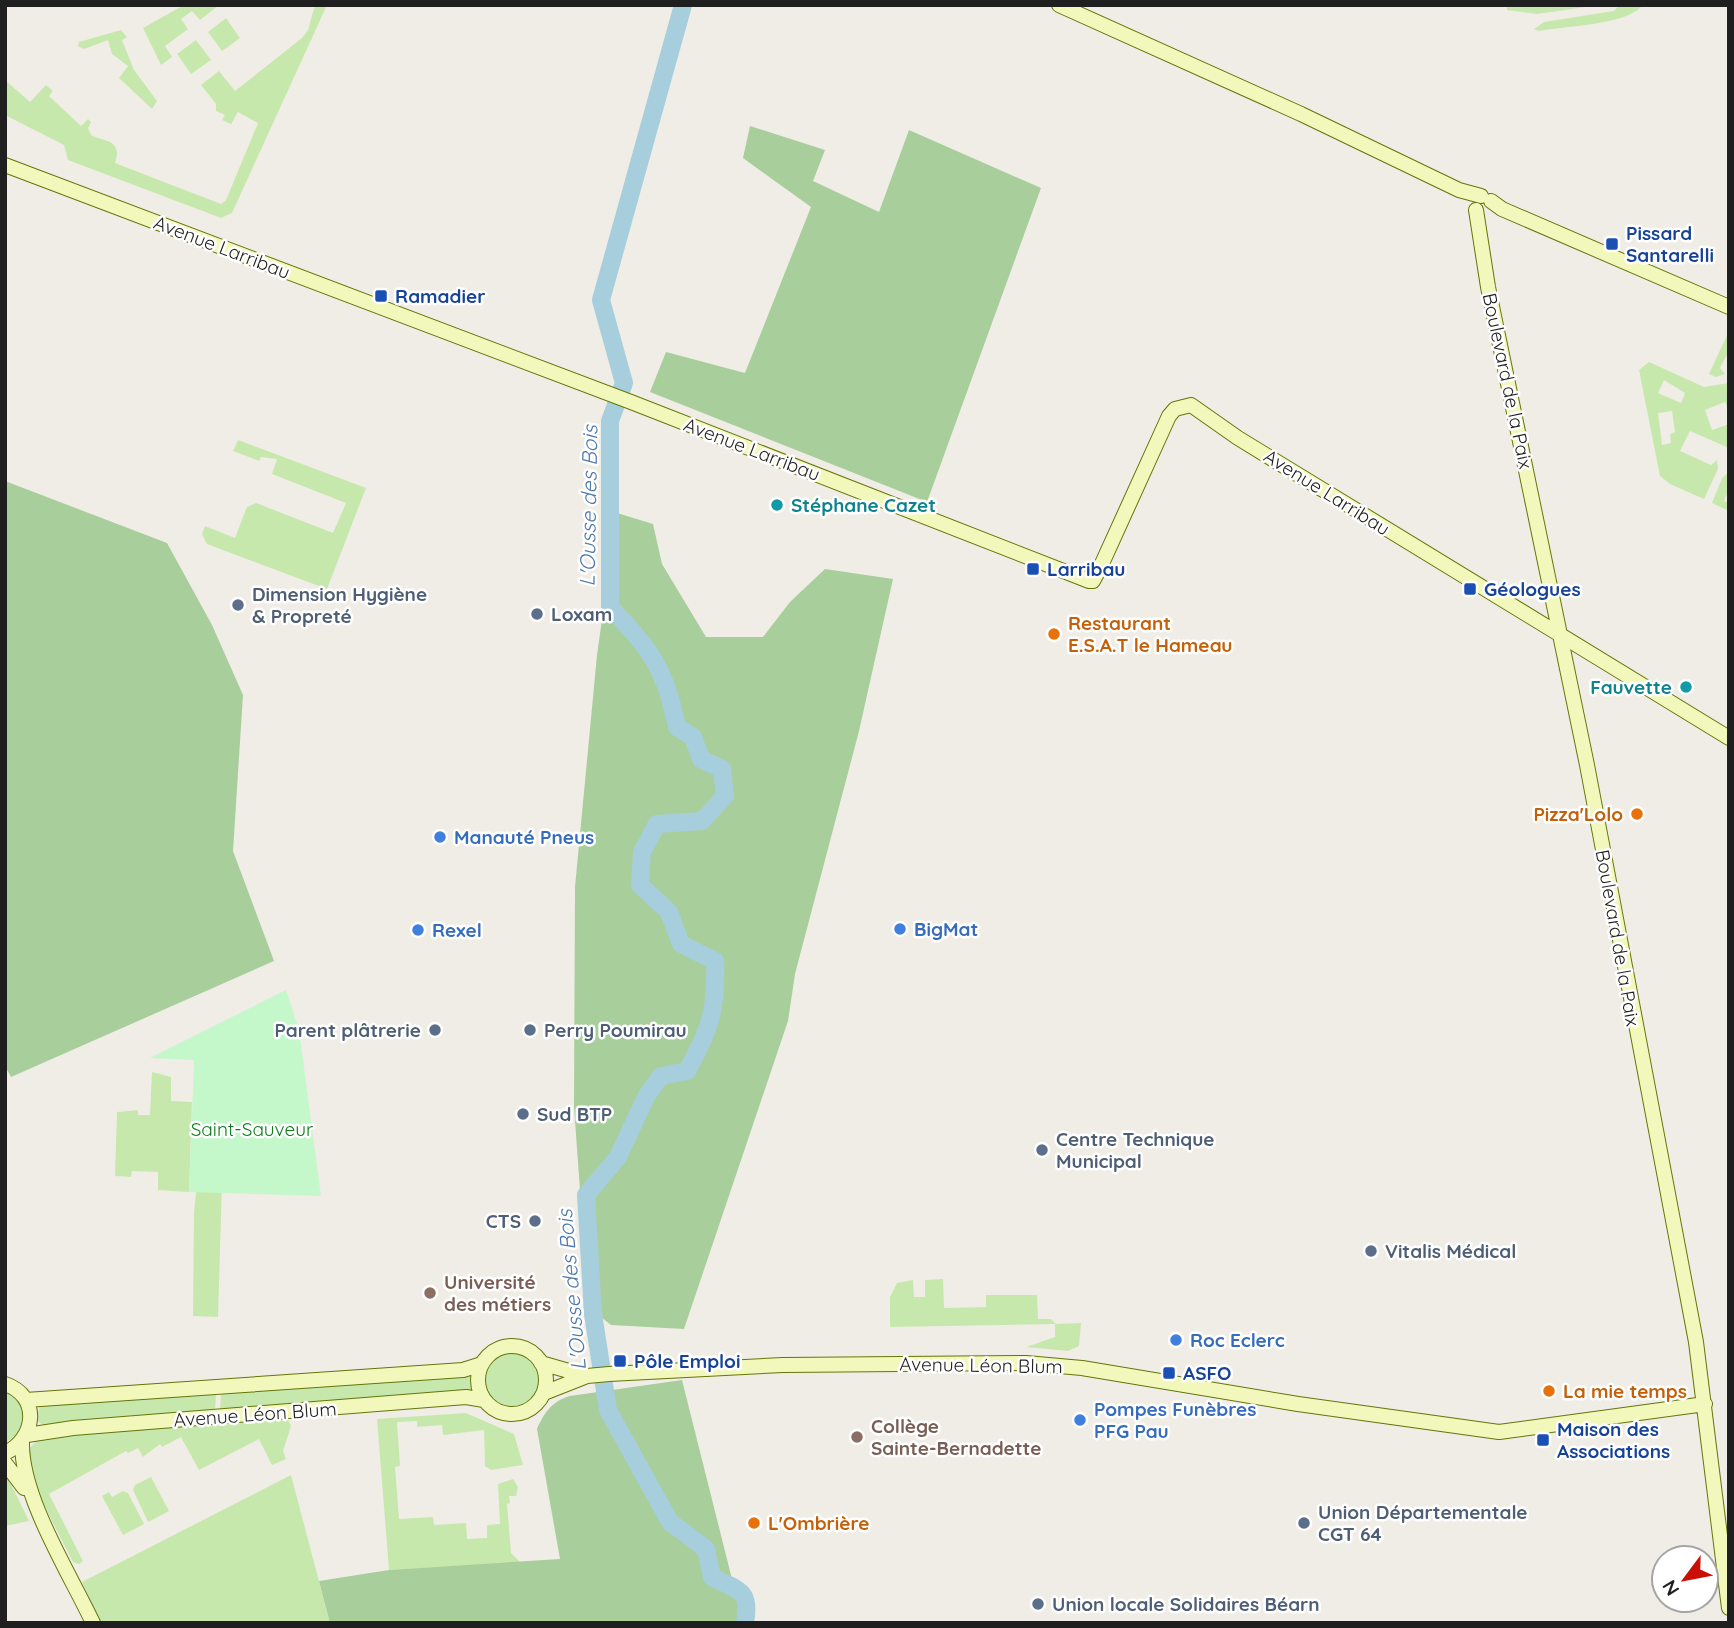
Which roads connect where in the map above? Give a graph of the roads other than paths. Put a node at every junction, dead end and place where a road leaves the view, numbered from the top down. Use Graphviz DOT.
graph roads {
  1 [pos="1059,5"];
  2 [pos="5,165"];
  3 [pos="1480,203"];
  4 [pos="1729,307"];
  5 [pos="1560,635"];
  6 [pos="1729,738"];
  7 [pos="1696,1342"];
  8 [pos="541,1363"];
  9 [pos="482,1364"];
  10 [pos="597,1375"];
  11 [pos="5,1384"];
  12 [pos="544,1393"];
  13 [pos="26,1400"];
  14 [pos="484,1400"];
  15 [pos="1705,1404"];
  16 [pos="1686,1407"];
  17 [pos="24,1439"];
  18 [pos="5,1453"];
  19 [pos="5,1464"];
  20 [pos="35,1503"];
  21 [pos="1729,1608"];
  22 [pos="93,1623"];
  1 -- 3 [label="street"];
  2 -- 5 [label="street, Avenue Larribau"];
  3 -- 4 [label="street"];
  3 -- 5 [label="street, Boulevard de la Paix"];
  5 -- 6 [label="street"];
  5 -- 7 [label="street, Boulevard de la Paix"];
  7 -- 15 [label="street, Boulevard de la Paix"];
  7 -- 16 [label="street"];
  8 -- 9 [label="street"];
  8 -- 10 [label="street, Avenue Léon Blum"];
  8 -- 12 [label="street"];
  9 -- 13 [label="street, Avenue Léon Blum"];
  9 -- 14 [label="street"];
  10 -- 12 [label="street, Avenue Léon Blum"];
  10 -- 16 [label="street, Avenue Léon Blum"];
  11 -- 13 [label="street"];
  12 -- 14 [label="street"];
  13 -- 17 [label="street"];
  14 -- 17 [label="street, Avenue Léon Blum"];
  15 -- 16 [label="street, Avenue Léon Blum"];
  15 -- 21 [label="street, Boulevard de la Paix"];
  17 -- 18 [label="street"];
  17 -- 20 [label="street"];
  19 -- 20 [label="street"];
  20 -- 22 [label="street"];
}
